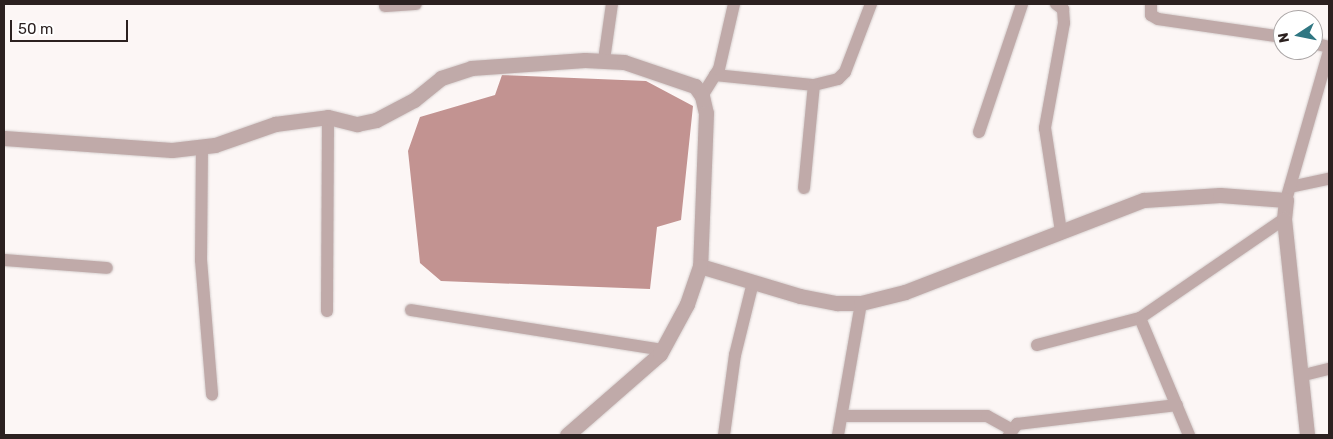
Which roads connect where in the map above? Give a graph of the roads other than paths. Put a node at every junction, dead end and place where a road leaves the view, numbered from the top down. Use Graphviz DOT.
graph roads {
  1 [pos="416,4"];
  2 [pos="612,4"];
  3 [pos="734,4"];
  4 [pos="871,4"];
  5 [pos="1022,4"];
  6 [pos="1056,4"];
  7 [pos="1151,4"];
  8 [pos="385,6"];
  9 [pos="1273,35"];
  10 [pos="1329,51"];
  11 [pos="604,60"];
  12 [pos="715,75"];
  13 [pos="814,85"];
  14 [pos="702,96"];
  15 [pos="328,118"];
  16 [pos="979,132"];
  17 [pos="4,138"];
  18 [pos="202,146"];
  19 [pos="1329,179"];
  20 [pos="804,188"];
  21 [pos="1288,194"];
  22 [pos="1284,218"];
  23 [pos="1062,231"];
  24 [pos="4,260"];
  25 [pos="700,266"];
  26 [pos="107,268"];
  27 [pos="753,282"];
  28 [pos="861,303"];
  29 [pos="411,310"];
  30 [pos="327,311"];
  31 [pos="1140,318"];
  32 [pos="1037,345"];
  33 [pos="663,350"];
  34 [pos="1329,369"];
  35 [pos="1300,376"];
  36 [pos="212,395"];
  37 [pos="1177,405"];
  38 [pos="842,416"];
  39 [pos="1009,432"];
  40 [pos="567,435"];
  41 [pos="724,435"];
  42 [pos="838,435"];
  43 [pos="1189,435"];
  44 [pos="1307,435"];
  1 -- 8 [label="street"];
  2 -- 11 [label="street"];
  3 -- 12 [label="street"];
  4 -- 13 [label="street"];
  5 -- 16 [label="street"];
  6 -- 23 [label="street"];
  7 -- 9 [label="street"];
  10 -- 21 [label="street"];
  11 -- 14 [label="street"];
  11 -- 15 [label="street"];
  12 -- 13 [label="street"];
  12 -- 14 [label="street"];
  13 -- 20 [label="street"];
  14 -- 25 [label="street"];
  15 -- 18 [label="street"];
  15 -- 30 [label="street"];
  17 -- 18 [label="street"];
  18 -- 36 [label="street"];
  19 -- 21 [label="street"];
  21 -- 22 [label="street"];
  21 -- 23 [label="street"];
  22 -- 31 [label="street"];
  22 -- 35 [label="street"];
  23 -- 28 [label="street"];
  24 -- 26 [label="street"];
  25 -- 27 [label="street"];
  25 -- 33 [label="street"];
  27 -- 28 [label="street"];
  27 -- 41 [label="street"];
  28 -- 38 [label="street"];
  29 -- 33 [label="street"];
  31 -- 32 [label="street"];
  31 -- 37 [label="street"];
  33 -- 40 [label="street"];
  34 -- 35 [label="street"];
  35 -- 44 [label="street"];
  37 -- 39 [label="street"];
  37 -- 43 [label="street"];
  38 -- 39 [label="street"];
  38 -- 42 [label="street"];
}
